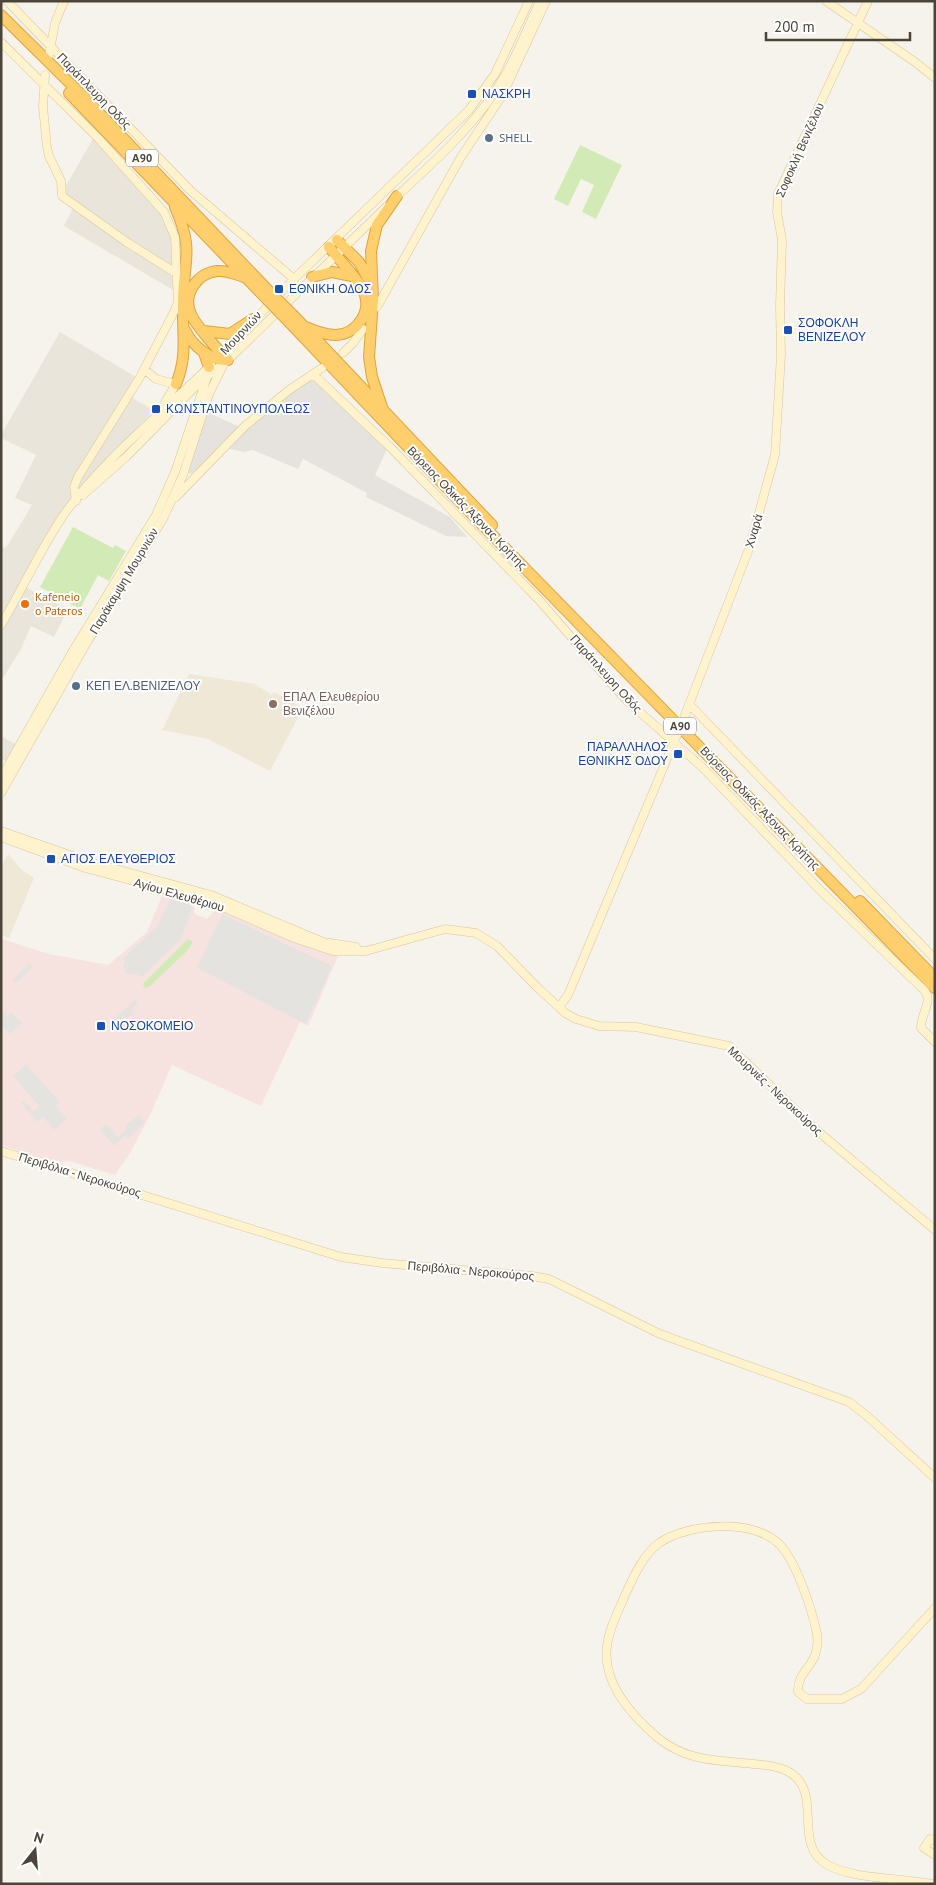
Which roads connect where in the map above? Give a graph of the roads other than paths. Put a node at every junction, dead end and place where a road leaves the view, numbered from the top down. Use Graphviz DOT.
graph roads {
  1 [pos="8,1"];
  2 [pos="64,1"];
  3 [pos="529,1"];
  4 [pos="540,1"];
  5 [pos="546,1"];
  6 [pos="826,1"];
  7 [pos="868,1"];
  8 [pos="1,16"];
  9 [pos="859,23"];
  10 [pos="1,25"];
  11 [pos="1,42"];
  12 [pos="50,46"];
  13 [pos="49,55"];
  14 [pos="45,75"];
  15 [pos="935,78"];
  16 [pos="44,84"];
  17 [pos="448,146"];
  18 [pos="464,152"];
  19 [pos="397,196"];
  20 [pos="171,199"];
  21 [pos="336,247"];
  22 [pos="176,273"];
  23 [pos="354,276"];
  24 [pos="312,277"];
  25 [pos="247,278"];
  26 [pos="294,279"];
  27 [pos="262,288"];
  28 [pos="372,288"];
  29 [pos="377,307"];
  30 [pos="253,319"];
  31 [pos="292,320"];
  32 [pos="302,325"];
  33 [pos="184,326"];
  34 [pos="363,329"];
  35 [pos="204,331"];
  36 [pos="781,338"];
  37 [pos="204,352"];
  38 [pos="342,353"];
  39 [pos="222,358"];
  40 [pos="322,368"];
  41 [pos="144,369"];
  42 [pos="208,372"];
  43 [pos="314,374"];
  44 [pos="176,384"];
  45 [pos="161,409"];
  46 [pos="383,410"];
  47 [pos="179,473"];
  48 [pos="193,479"];
  49 [pos="76,501"];
  50 [pos="172,501"];
  51 [pos="1,625"];
  52 [pos="689,704"];
  53 [pos="685,715"];
  54 [pos="676,738"];
  55 [pos="1,778"];
  56 [pos="1,793"];
  57 [pos="1,830"];
  58 [pos="1,837"];
  59 [pos="386,946"];
  60 [pos="935,959"];
  61 [pos="934,984"];
  62 [pos="934,997"];
  63 [pos="559,1007"];
  64 [pos="935,1042"];
  65 [pos="1,1150"];
  66 [pos="935,1230"];
  67 [pos="935,1478"];
  68 [pos="935,1608"];
  69 [pos="935,1840"];
  70 [pos="935,1855"];
  71 [pos="932,1884"];
  1 -- 12 [label="main road, Παράπλευρη Οδός"];
  2 -- 12 [label="main road"];
  3 -- 21 [label="main road, Μουρνιών"];
  4 -- 17 [label="main road"];
  5 -- 18 [label="main road"];
  6 -- 9 [label="main road"];
  7 -- 9 [label="main road, Σοφοκλή Βενιζέλου"];
  8 -- 27 [label="highway, Βόρειος Οδικός Άξονας Κρήτης / Α90"];
  9 -- 15 [label="main road"];
  9 -- 36 [label="main road, Σοφοκλή Βενιζέλου"];
  10 -- 20 [label="highway, Βόρειος Οδικός Άξονας Κρήτης / Α90"];
  11 -- 16 [label="main road"];
  12 -- 13 [label="main road"];
  12 -- 26 [label="main road, Παράπλευρη Οδός"];
  14 -- 16 [label="main road"];
  16 -- 22 [label="main road"];
  16 -- 22 [label="main road"];
  17 -- 18 [label="main road"];
  17 -- 19 [label="main road"];
  18 -- 29 [label="main road"];
  19 -- 21 [label="main road"];
  19 -- 28 [label="highway"];
  20 -- 25 [label="highway, Βόρειος Οδικός Άξονας Κρήτης / Α90"];
  20 -- 33 [label="highway"];
  21 -- 23 [label="highway"];
  21 -- 24 [label="main road"];
  21 -- 26 [label="main road, Μουρνιών"];
  21 -- 28 [label="highway"];
  22 -- 41 [label="main road"];
  23 -- 24 [label="highway"];
  23 -- 32 [label="highway"];
  24 -- 39 [label="main road"];
  25 -- 27 [label="highway, Βόρειος Οδικός Άξονας Κρήτης / Α90"];
  25 -- 35 [label="highway"];
  26 -- 30 [label="main road, Μουρνιών"];
  27 -- 31 [label="highway, Βόρειος Οδικός Άξονας Κρήτης / Α90, bridge"];
  28 -- 46 [label="highway"];
  30 -- 35 [label="highway"];
  30 -- 39 [label="main road, Μουρνιών"];
  31 -- 32 [label="highway, Βόρειος Οδικός Άξονας Κρήτης / Α90"];
  31 -- 61 [label="highway, Βόρειος Οδικός Άξονας Κρήτης / Α90"];
  32 -- 46 [label="highway, Βόρειος Οδικός Άξονας Κρήτης / Α90"];
  33 -- 37 [label="highway"];
  33 -- 44 [label="highway"];
  34 -- 38 [label="main road"];
  35 -- 39 [label="highway"];
  36 -- 52 [label="main road, Χναρά"];
  37 -- 39 [label="highway"];
  37 -- 42 [label="highway"];
  39 -- 42 [label="main road, Μουρνιών"];
  39 -- 47 [label="main road, Παράκαμψη Μουρνιών"];
  40 -- 43 [label="main road"];
  41 -- 44 [label="main road"];
  41 -- 49 [label="main road"];
  42 -- 45 [label="main road, Μουρνιών"];
  42 -- 47 [label="main road, Παράκαμψη Μουρνιών"];
  42 -- 49 [label="main road, Μουρνιών"];
  43 -- 48 [label="main road"];
  43 -- 54 [label="main road, Παράπλευρη Οδός"];
  44 -- 45 [label="main road"];
  45 -- 49 [label="main road, Μουρνιών"];
  46 -- 61 [label="highway, Βόρειος Οδικός Άξονας Κρήτης / Α90"];
  47 -- 48 [label="main road"];
  47 -- 50 [label="main road, Παράκαμψη Μουρνιών"];
  47 -- 55 [label="main road, Παράκαμψη Μουρνιών"];
  48 -- 50 [label="main road"];
  49 -- 51 [label="main road"];
  50 -- 56 [label="main road, Παράκαμψη Μουρνιών"];
  52 -- 53 [label="main road, Χναρά"];
  52 -- 60 [label="main road"];
  54 -- 63 [label="main road"];
  54 -- 64 [label="main road, Παράπλευρη Οδός"];
  57 -- 59 [label="main road, Αγίου Ελευθέριου"];
  58 -- 59 [label="main road, Αγίου Ελευθέριου"];
  59 -- 63 [label="main road, Αγίου Ελευθέριου"];
  61 -- 62 [label="highway"];
  63 -- 66 [label="main road, Μουρνιές - Νεροκούρος"];
  65 -- 67 [label="main road, Περιβόλια - Νεροκούρος"];
  68 -- 71 [label="main road"];
  69 -- 70 [label="main road"];
}
